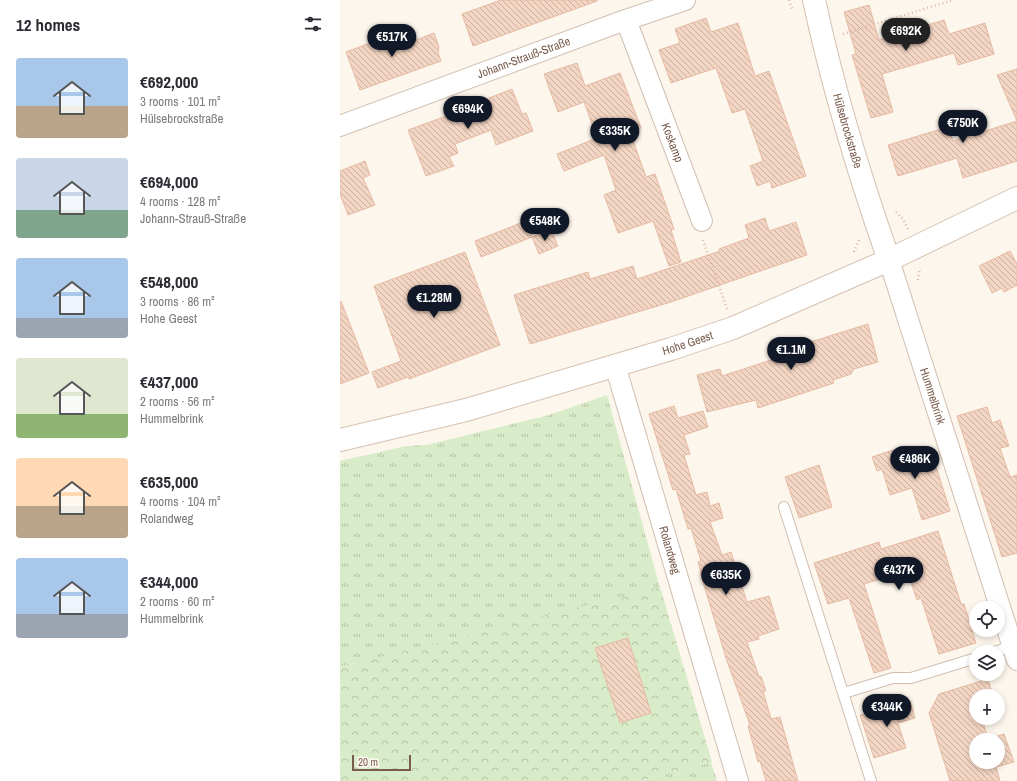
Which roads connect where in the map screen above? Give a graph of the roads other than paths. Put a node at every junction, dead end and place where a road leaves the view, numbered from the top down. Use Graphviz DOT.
graph roads {
  1 [pos="685,0"];
  2 [pos="814,0"];
  3 [pos="626,20"];
  4 [pos="340,126"];
  5 [pos="1017,198"];
  6 [pos="702,221"];
  7 [pos="889,260"];
  8 [pos="615,365"];
  9 [pos="340,440"];
  10 [pos="784,507"];
  11 [pos="1005,653"];
  12 [pos="1015,653"];
  13 [pos="969,660"];
  14 [pos="844,693"];
  15 [pos="738,781"];
  16 [pos="871,781"];
  1 -- 3 [label="street, Johann-Strauß-Straße"];
  2 -- 7 [label="street, Hülsebrockstraße"];
  3 -- 4 [label="street, Johann-Strauß-Straße"];
  3 -- 6 [label="street, Koskamp"];
  5 -- 7 [label="street, Hohe Geest"];
  7 -- 8 [label="street, Hohe Geest"];
  7 -- 12 [label="street, Hummelbrink"];
  8 -- 9 [label="street, Hohe Geest"];
  8 -- 15 [label="street, Rolandweg"];
  10 -- 14 [label="lane"];
  11 -- 12 [label="lane, Hummelbrink"];
  13 -- 14 [label="lane"];
  14 -- 16 [label="lane"];
}
